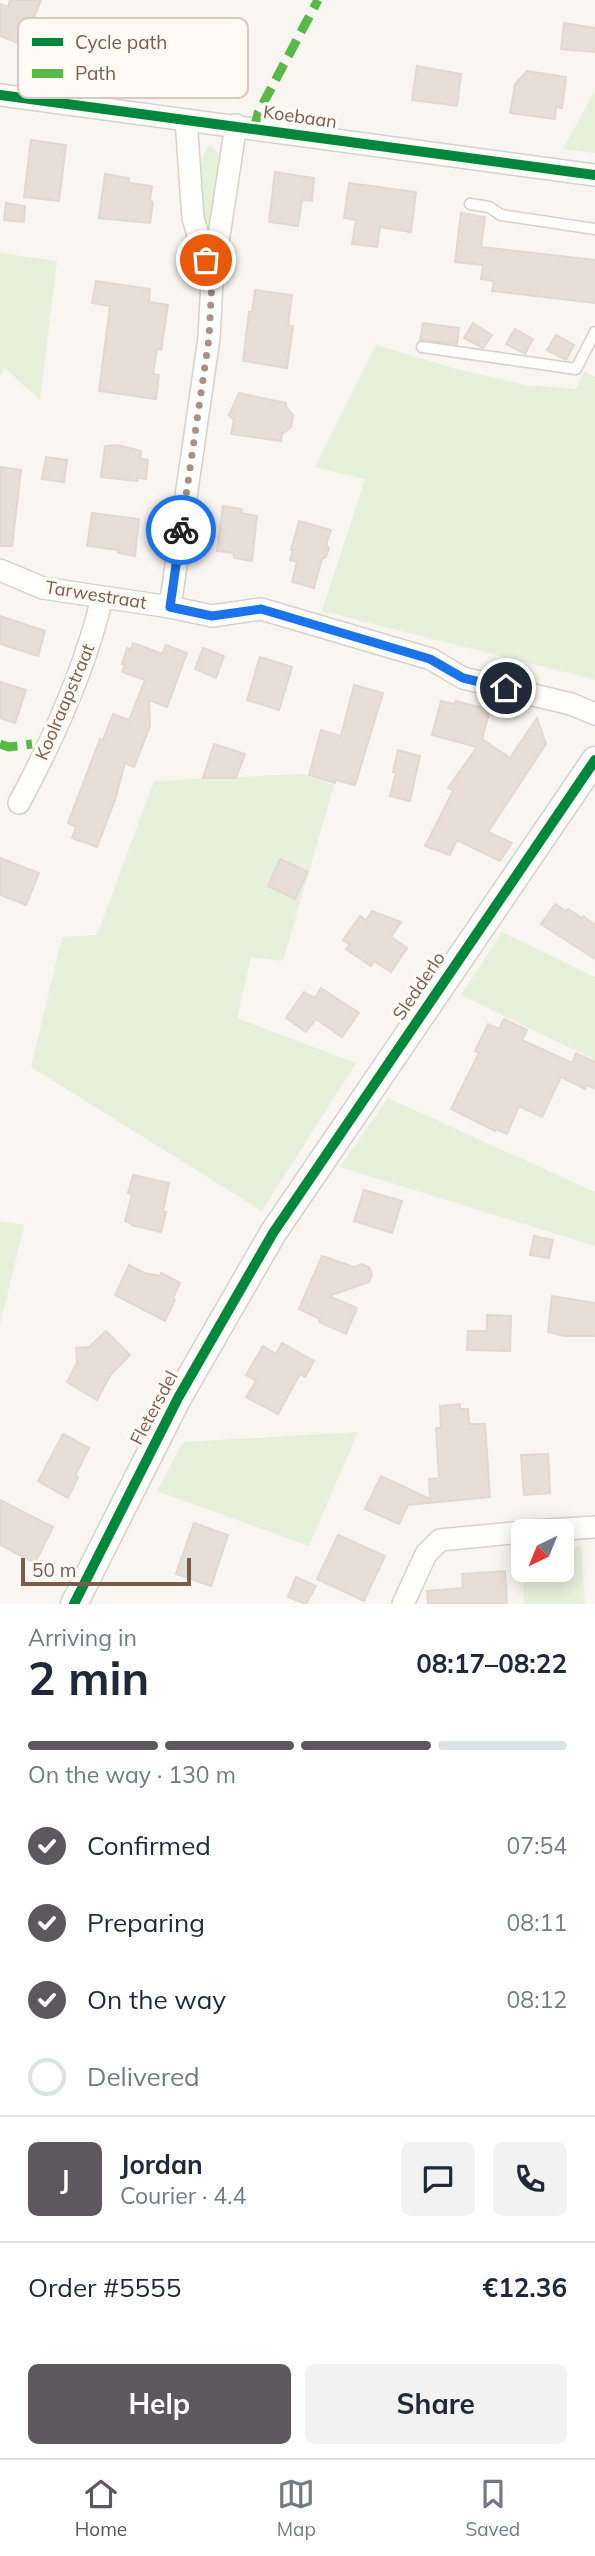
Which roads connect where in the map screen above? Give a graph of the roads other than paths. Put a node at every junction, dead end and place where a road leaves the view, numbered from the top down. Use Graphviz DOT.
graph roads {
  1 [pos="0,95"];
  2 [pos="18,97"];
  3 [pos="22,98"];
  4 [pos="186,120"];
  5 [pos="236,125"];
  6 [pos="595,175"];
  7 [pos="470,204"];
  8 [pos="595,229"];
  9 [pos="212,281"];
  10 [pos="595,332"];
  11 [pos="422,347"];
  12 [pos="0,570"];
  13 [pos="102,598"];
  14 [pos="170,607"];
  15 [pos="595,714"];
  16 [pos="595,760"];
  17 [pos="19,803"];
  18 [pos="273,1233"];
  19 [pos="595,1527"];
  20 [pos="574,1528"];
  21 [pos="511,1533"];
  22 [pos="74,1604"];
  23 [pos="403,1604"];
  1 -- 2 [label="street, Koebaan"];
  3 -- 4 [label="street, Koebaan"];
  4 -- 5 [label="street, Koebaan"];
  4 -- 9 [label="street"];
  5 -- 6 [label="street, Koebaan"];
  5 -- 9 [label="street"];
  7 -- 8 [label="lane"];
  9 -- 14 [label="street"];
  10 -- 11 [label="lane"];
  12 -- 13 [label="street, Tarwestraat"];
  13 -- 14 [label="street, Tarwestraat"];
  13 -- 17 [label="street, Koolraapstraat"];
  14 -- 15 [label="street, Tarwestraat"];
  16 -- 18 [label="street, Sledderlo"];
  18 -- 22 [label="street, Fletersdel"];
  19 -- 20 [label="street"];
  21 -- 23 [label="street"];
}
